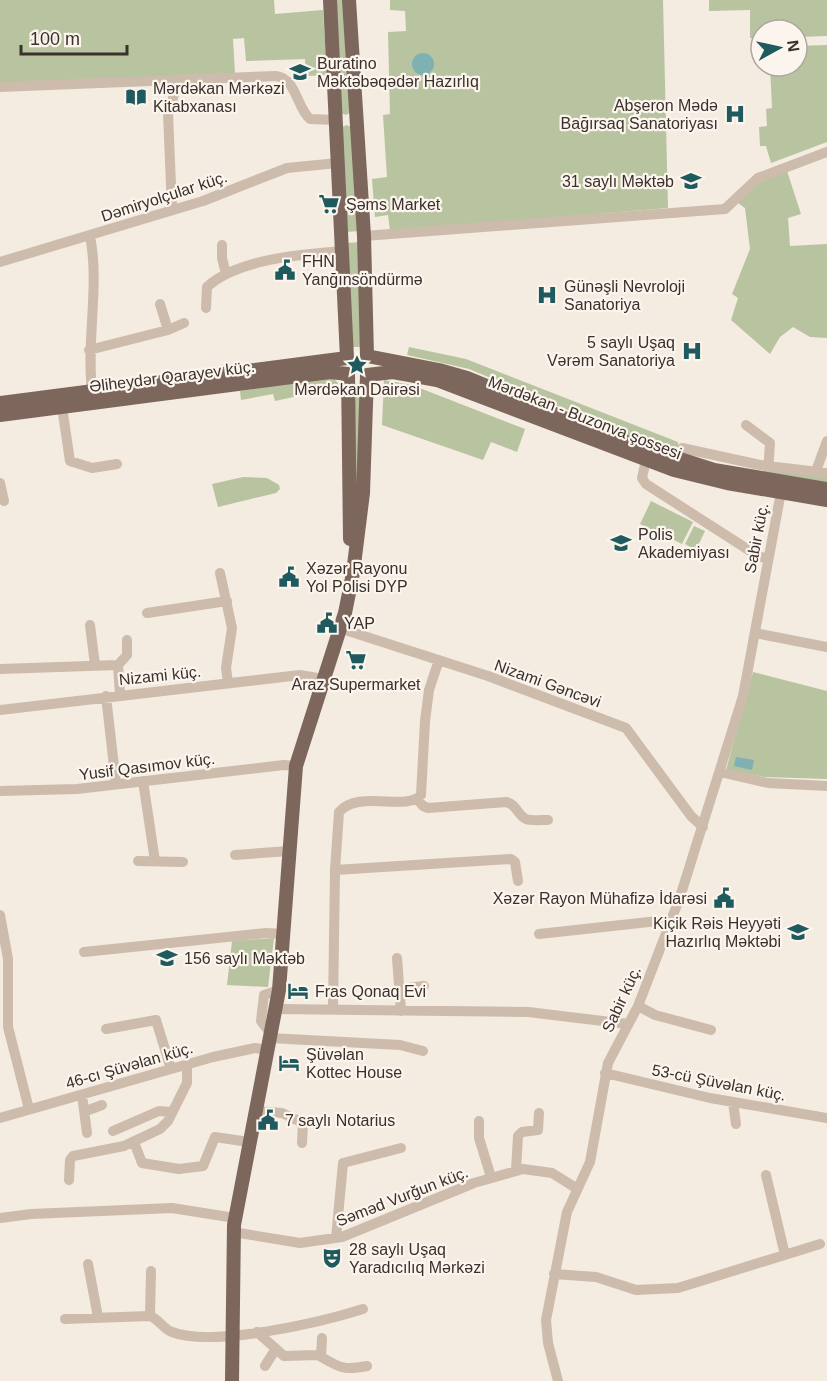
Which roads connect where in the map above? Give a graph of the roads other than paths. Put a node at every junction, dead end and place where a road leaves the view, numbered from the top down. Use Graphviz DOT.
graph roads {
  1 [pos="330,0"];
  2 [pos="349,0"];
  3 [pos="180,80"];
  4 [pos="0,87"];
  5 [pos="358,119"];
  6 [pos="335,120"];
  7 [pos="827,152"];
  8 [pos="338,163"];
  9 [pos="172,210"];
  10 [pos="90,236"];
  11 [pos="364,236"];
  12 [pos="343,244"];
  13 [pos="222,245"];
  14 [pos="0,262"];
  15 [pos="226,274"];
  16 [pos="160,304"];
  17 [pos="206,308"];
  18 [pos="184,323"];
  19 [pos="168,330"];
  20 [pos="89,350"];
  21 [pos="368,356"];
  22 [pos="347,358"];
  23 [pos="348,374"];
  24 [pos="367,375"];
  25 [pos="214,381"];
  26 [pos="92,390"];
  27 [pos="0,403"];
  28 [pos="62,407"];
  29 [pos="0,416"];
  30 [pos="746,425"];
  31 [pos="827,441"];
  32 [pos="682,448"];
  33 [pos="645,454"];
  34 [pos="117,464"];
  35 [pos="822,472"];
  36 [pos="768,473"];
  37 [pos="0,483"];
  38 [pos="827,489"];
  39 [pos="781,492"];
  40 [pos="827,500"];
  41 [pos="4,501"];
  42 [pos="768,559"];
  43 [pos="219,573"];
  44 [pos="227,601"];
  45 [pos="147,613"];
  46 [pos="90,625"];
  47 [pos="339,628"];
  48 [pos="755,633"];
  49 [pos="127,640"];
  50 [pos="827,647"];
  51 [pos="439,660"];
  52 [pos="118,664"];
  53 [pos="95,665"];
  54 [pos="0,669"];
  55 [pos="323,679"];
  56 [pos="228,683"];
  57 [pos="120,695"];
  58 [pos="106,696"];
  59 [pos="0,710"];
  60 [pos="296,766"];
  61 [pos="720,772"];
  62 [pos="143,781"];
  63 [pos="116,784"];
  64 [pos="827,786"];
  65 [pos="0,791"];
  66 [pos="417,799"];
  67 [pos="548,820"];
  68 [pos="703,827"];
  69 [pos="289,851"];
  70 [pos="235,855"];
  71 [pos="138,861"];
  72 [pos="155,861"];
  73 [pos="183,861"];
  74 [pos="335,870"];
  75 [pos="518,881"];
  76 [pos="0,915"];
  77 [pos="670,923"];
  78 [pos="285,934"];
  79 [pos="539,934"];
  80 [pos="4,952"];
  81 [pos="84,952"];
  82 [pos="398,958"];
  83 [pos="424,986"];
  84 [pos="399,988"];
  85 [pos="279,990"];
  86 [pos="0,997"];
  87 [pos="638,1006"];
  88 [pos="333,1009"];
  89 [pos="276,1010"];
  90 [pos="401,1011"];
  91 [pos="8,1016"];
  92 [pos="628,1024"];
  93 [pos="106,1029"];
  94 [pos="711,1030"];
  95 [pos="270,1041"];
  96 [pos="423,1051"];
  97 [pos="187,1064"];
  98 [pos="171,1069"];
  99 [pos="605,1073"];
  100 [pos="82,1095"];
  101 [pos="733,1102"];
  102 [pos="102,1105"];
  103 [pos="29,1109"];
  104 [pos="86,1111"];
  105 [pos="255,1111"];
  106 [pos="171,1112"];
  107 [pos="539,1113"];
  108 [pos="0,1118"];
  109 [pos="827,1118"];
  110 [pos="479,1121"];
  111 [pos="736,1124"];
  112 [pos="113,1131"];
  113 [pos="87,1133"];
  114 [pos="134,1142"];
  115 [pos="249,1142"];
  116 [pos="302,1143"];
  117 [pos="401,1148"];
  118 [pos="516,1170"];
  119 [pos="766,1175"];
  120 [pos="491,1177"];
  121 [pos="69,1180"];
  122 [pos="576,1188"];
  123 [pos="0,1218"];
  124 [pos="235,1218"];
  125 [pos="233,1232"];
  126 [pos="336,1238"];
  127 [pos="820,1244"];
  128 [pos="785,1255"];
  129 [pos="88,1264"];
  130 [pos="151,1271"];
  131 [pos="554,1274"];
  132 [pos="363,1309"];
  133 [pos="150,1316"];
  134 [pos="98,1317"];
  135 [pos="65,1319"];
  136 [pos="257,1332"];
  137 [pos="232,1336"];
  138 [pos="322,1338"];
  139 [pos="275,1350"];
  140 [pos="321,1357"];
  141 [pos="265,1366"];
  142 [pos="367,1366"];
  143 [pos="232,1381"];
  144 [pos="558,1381"];
  1 -- 6 [label="main road"];
  2 -- 5 [label="main road"];
  3 -- 4 [label="street"];
  3 -- 6 [label="street"];
  3 -- 9 [label="street"];
  5 -- 6 [label="main road"];
  5 -- 11 [label="main road"];
  6 -- 8 [label="main road"];
  7 -- 11 [label="street"];
  8 -- 9 [label="street, Dəmiryolçular küç."];
  8 -- 12 [label="main road"];
  9 -- 10 [label="street, Dəmiryolçular küç."];
  10 -- 14 [label="street, Dəmiryolçular küç."];
  10 -- 20 [label="street"];
  11 -- 12 [label="main road"];
  11 -- 21 [label="main road"];
  12 -- 15 [label="street"];
  12 -- 22 [label="main road"];
  13 -- 15 [label="street"];
  15 -- 17 [label="street"];
  16 -- 19 [label="street"];
  18 -- 19 [label="street"];
  19 -- 20 [label="street"];
  20 -- 26 [label="street"];
  21 -- 22 [label="main road"];
  21 -- 24 [label="main road"];
  21 -- 33 [label="main road"];
  22 -- 23 [label="main road"];
  22 -- 25 [label="main road, Əliheydər Qarayev küç."];
  23 -- 24 [label="main road"];
  23 -- 25 [label="main road, Əliheydər Qarayev küç."];
  23 -- 47 [label="main road"];
  24 -- 33 [label="main road, Mərdəkan - Buzonva şossesi"];
  24 -- 47 [label="main road"];
  25 -- 26 [label="main road, Əliheydər Qarayev küç."];
  25 -- 28 [label="main road, Əliheydər Qarayev küç."];
  26 -- 27 [label="main road, Əliheydər Qarayev küç."];
  28 -- 29 [label="main road, Əliheydər Qarayev küç."];
  28 -- 34 [label="street"];
  30 -- 36 [label="street"];
  31 -- 35 [label="street"];
  32 -- 36 [label="street"];
  33 -- 36 [label="main road"];
  33 -- 39 [label="main road, Mərdəkan - Buzonva şossesi"];
  33 -- 42 [label="street"];
  35 -- 36 [label="street"];
  36 -- 38 [label="main road"];
  37 -- 41 [label="street"];
  39 -- 40 [label="main road, Mərdəkan - Buzonva şossesi"];
  39 -- 42 [label="street, Sabir küç."];
  42 -- 48 [label="street, Sabir küç."];
  43 -- 44 [label="street"];
  44 -- 45 [label="street"];
  44 -- 56 [label="street"];
  46 -- 53 [label="street"];
  47 -- 51 [label="street, Nizami Gəncəvi"];
  47 -- 55 [label="main road"];
  48 -- 50 [label="street"];
  48 -- 61 [label="street, Sabir küç."];
  49 -- 52 [label="street"];
  51 -- 66 [label="street"];
  51 -- 68 [label="street, Nizami Gəncəvi"];
  52 -- 53 [label="street"];
  52 -- 57 [label="street"];
  53 -- 54 [label="street"];
  55 -- 56 [label="street, Nizami küç."];
  55 -- 60 [label="main road"];
  56 -- 57 [label="street, Nizami küç."];
  57 -- 58 [label="street, Nizami küç."];
  58 -- 59 [label="street, Nizami küç."];
  58 -- 63 [label="street"];
  60 -- 62 [label="street, Yusif Qasımov küç."];
  60 -- 69 [label="main road"];
  61 -- 64 [label="street"];
  61 -- 68 [label="street, Sabir küç."];
  62 -- 63 [label="street, Yusif Qasımov küç."];
  62 -- 72 [label="street"];
  63 -- 65 [label="street, Yusif Qasımov küç."];
  66 -- 67 [label="street"];
  66 -- 74 [label="street"];
  68 -- 77 [label="street, Sabir küç."];
  69 -- 70 [label="street"];
  69 -- 78 [label="main road"];
  71 -- 72 [label="street"];
  72 -- 73 [label="street"];
  74 -- 75 [label="street"];
  74 -- 88 [label="street"];
  76 -- 80 [label="street"];
  77 -- 79 [label="street"];
  77 -- 87 [label="street, Sabir küç."];
  78 -- 81 [label="street"];
  78 -- 85 [label="main road"];
  80 -- 91 [label="street"];
  82 -- 84 [label="street"];
  83 -- 84 [label="street"];
  84 -- 90 [label="street"];
  85 -- 89 [label="main road"];
  85 -- 95 [label="street"];
  86 -- 91 [label="street"];
  87 -- 92 [label="street, Sabir küç."];
  87 -- 94 [label="street"];
  88 -- 89 [label="street"];
  88 -- 90 [label="street"];
  89 -- 95 [label="main road"];
  90 -- 92 [label="street"];
  91 -- 103 [label="street"];
  92 -- 99 [label="street, Sabir küç."];
  93 -- 98 [label="street"];
  95 -- 96 [label="street, 46-cı Şüvəlan küç."];
  95 -- 97 [label="street, 46-cı Şüvəlan küç."];
  95 -- 105 [label="main road"];
  97 -- 98 [label="street, 46-cı Şüvəlan küç."];
  97 -- 106 [label="street"];
  98 -- 100 [label="street, 46-cı Şüvəlan küç."];
  99 -- 101 [label="street, 53-cü Şüvəlan küç."];
  99 -- 122 [label="street, Sabir küç."];
  100 -- 103 [label="street, 46-cı Şüvəlan küç."];
  100 -- 104 [label="street"];
  101 -- 109 [label="street, 53-cü Şüvəlan küç."];
  101 -- 111 [label="street"];
  102 -- 104 [label="street"];
  103 -- 108 [label="street, 46-cı Şüvəlan küç."];
  104 -- 113 [label="street"];
  105 -- 115 [label="main road"];
  105 -- 116 [label="street"];
  106 -- 112 [label="street"];
  106 -- 114 [label="street"];
  107 -- 118 [label="street"];
  110 -- 120 [label="street"];
  114 -- 115 [label="street"];
  114 -- 121 [label="street"];
  115 -- 124 [label="main road"];
  117 -- 126 [label="street"];
  118 -- 120 [label="street, Səməd Vurğun küç."];
  118 -- 122 [label="street, Səməd Vurğun küç."];
  119 -- 128 [label="street"];
  120 -- 126 [label="street, Səməd Vurğun küç."];
  122 -- 131 [label="street, Sabir küç."];
  123 -- 124 [label="street"];
  124 -- 125 [label="main road"];
  125 -- 126 [label="street, Səməd Vurğun küç."];
  125 -- 137 [label="main road"];
  127 -- 128 [label="street"];
  128 -- 131 [label="street"];
  129 -- 134 [label="street"];
  130 -- 133 [label="street"];
  131 -- 144 [label="street, Sabir küç."];
  132 -- 136 [label="street"];
  133 -- 134 [label="street"];
  133 -- 137 [label="street"];
  134 -- 135 [label="street"];
  136 -- 137 [label="street"];
  136 -- 139 [label="street"];
  137 -- 143 [label="main road"];
  138 -- 140 [label="street"];
  139 -- 140 [label="street"];
  139 -- 141 [label="street"];
  140 -- 142 [label="street"];
}
